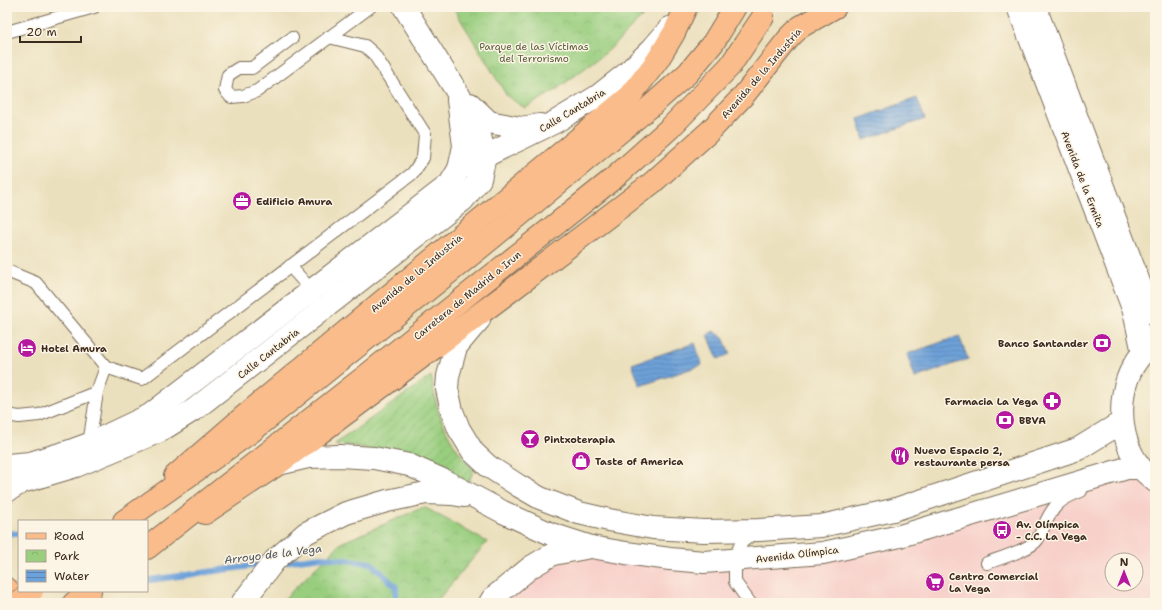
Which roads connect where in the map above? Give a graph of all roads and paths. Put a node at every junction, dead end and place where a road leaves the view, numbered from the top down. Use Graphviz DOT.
graph roads {
  1 [pos="94,7"];
  2 [pos="370,7"];
  3 [pos="404,7"];
  4 [pos="735,7"];
  5 [pos="834,7"];
  6 [pos="1018,7"];
  7 [pos="1035,7"];
  8 [pos="685,10"];
  9 [pos="762,17"];
  10 [pos="7,32"];
  11 [pos="329,37"];
  12 [pos="292,38"];
  13 [pos="456,91"];
  14 [pos="555,122"];
  15 [pos="485,156"];
  16 [pos="460,169"];
  17 [pos="290,266"];
  18 [pos="7,271"];
  19 [pos="312,290"];
  20 [pos="505,295"];
  21 [pos="1155,315"];
  22 [pos="309,320"];
  23 [pos="1149,348"];
  24 [pos="106,367"];
  25 [pos="97,392"];
  26 [pos="7,415"];
  27 [pos="1122,422"];
  28 [pos="89,444"];
  29 [pos="278,464"];
  30 [pos="7,465"];
  31 [pos="1141,472"];
  32 [pos="7,491"];
  33 [pos="477,498"];
  34 [pos="124,520"];
  35 [pos="124,520"];
  36 [pos="759,530"];
  37 [pos="591,547"];
  38 [pos="148,548"];
  39 [pos="148,548"];
  40 [pos="735,560"];
  41 [pos="987,563"];
  42 [pos="7,589"];
  43 [pos="31,592"];
  44 [pos="89,592"];
  45 [pos="18,603"];
  46 [pos="74,603"];
  47 [pos="242,603"];
  48 [pos="490,603"];
  49 [pos="750,603"];
  1 -- 10 [label="lane"];
  2 -- 11 [label="lane"];
  3 -- 13 [label="street"];
  4 -- 34 [label="main road"];
  5 -- 20 [label="main road, Avenida de la Industria"];
  6 -- 23 [label="street, Avenida de la Ermita"];
  7 -- 21 [label="street, Avenida de la Ermita"];
  8 -- 14 [label="street, Calle Cantabria"];
  8 -- 35 [label="main road, Avenida de la Industria"];
  9 -- 38 [label="main road, Carretera de Madrid a Irun"];
  11 -- 12 [label="lane"];
  11 -- 17 [label="lane"];
  13 -- 14 [label="street"];
  13 -- 15 [label="street, Calle Cantabria"];
  13 -- 16 [label="street"];
  14 -- 15 [label="street, Calle Cantabria"];
  15 -- 16 [label="street, Calle Cantabria"];
  15 -- 22 [label="street, Calle Cantabria"];
  16 -- 19 [label="street, Calle Cantabria"];
  17 -- 19 [label="lane"];
  17 -- 24 [label="lane"];
  18 -- 24 [label="lane"];
  19 -- 22 [label="lane"];
  19 -- 28 [label="street, Calle Cantabria"];
  20 -- 29 [label="main road, Avenida de la Industria"];
  20 -- 36 [label="street"];
  22 -- 32 [label="street, Calle Cantabria"];
  23 -- 27 [label="street"];
  24 -- 25 [label="lane"];
  25 -- 26 [label="lane"];
  25 -- 28 [label="lane"];
  27 -- 31 [label="street"];
  27 -- 36 [label="street"];
  28 -- 30 [label="street, Calle Cantabria"];
  29 -- 33 [label="street, Avenida Olímpica"];
  29 -- 39 [label="main road, Avenida de la Industria"];
  31 -- 40 [label="street, Avenida Olímpica"];
  31 -- 41 [label="lane"];
  33 -- 37 [label="street, Avenida Olímpica"];
  33 -- 47 [label="street"];
  36 -- 40 [label="lane"];
  37 -- 40 [label="street, Avenida Olímpica"];
  37 -- 48 [label="street"];
  40 -- 49 [label="lane"];
  42 -- 45 [label="main road"];
  43 -- 45 [label="main road, bridge"];
  44 -- 46 [label="main road"];
}
